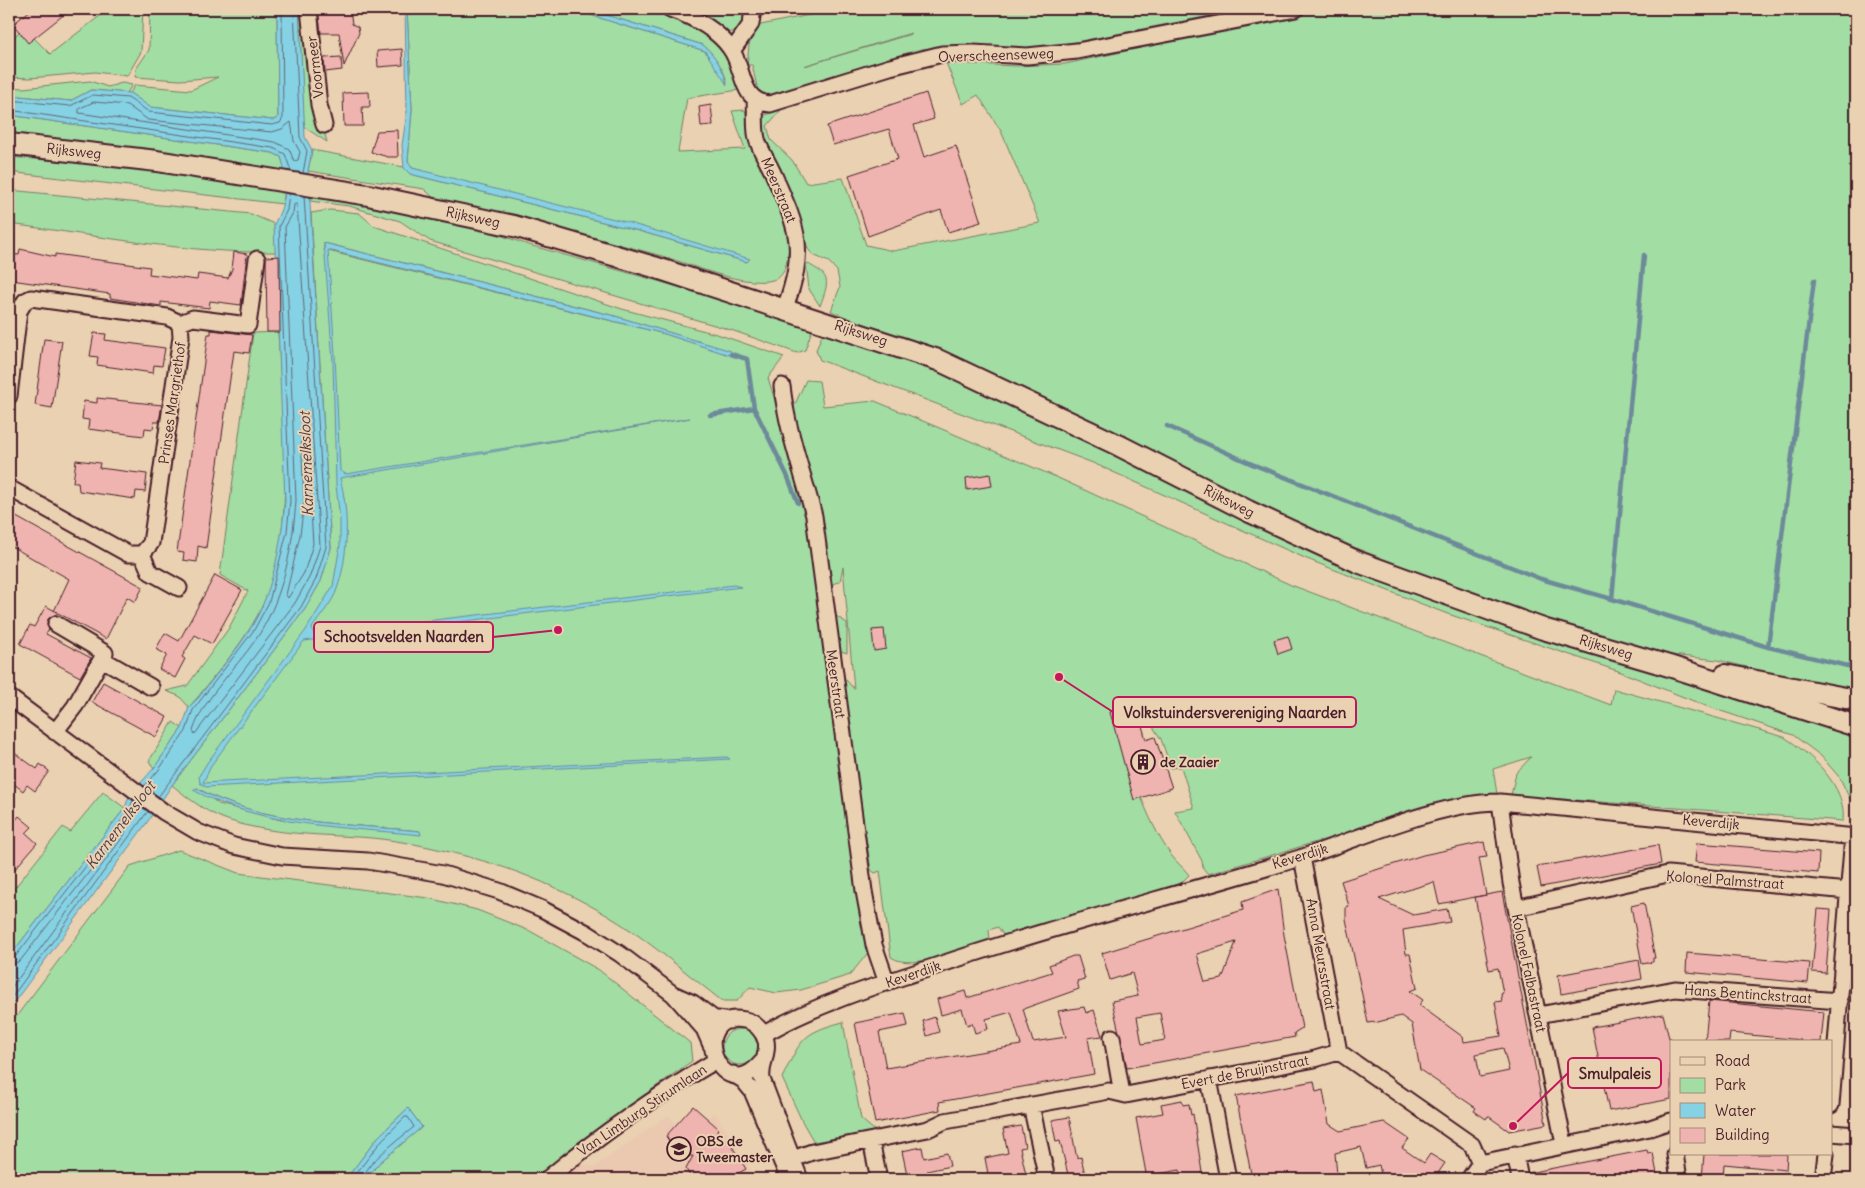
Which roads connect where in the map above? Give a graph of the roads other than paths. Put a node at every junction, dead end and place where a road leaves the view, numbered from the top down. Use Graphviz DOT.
graph roads {
  1 [pos="309,9"];
  2 [pos="670,9"];
  3 [pos="1296,9"];
  4 [pos="752,14"];
  5 [pos="732,50"];
  6 [pos="755,100"];
  7 [pos="324,126"];
  8 [pos="9,144"];
  9 [pos="257,259"];
  10 [pos="785,308"];
  11 [pos="180,322"];
  12 [pos="782,386"];
  13 [pos="9,396"];
  14 [pos="9,488"];
  15 [pos="142,554"];
  16 [pos="179,588"];
  17 [pos="56,624"];
  18 [pos="102,659"];
  19 [pos="1669,666"];
  20 [pos="151,687"];
  21 [pos="9,698"];
  22 [pos="1856,700"];
  23 [pos="1856,726"];
  24 [pos="55,732"];
  25 [pos="1500,802"];
  26 [pos="1855,836"];
  27 [pos="1302,857"];
  28 [pos="1848,891"];
  29 [pos="1516,908"];
  30 [pos="887,982"];
  31 [pos="673,994"];
  32 [pos="1840,1001"];
  33 [pos="1539,1015"];
  34 [pos="729,1021"];
  35 [pos="764,1034"];
  36 [pos="1112,1037"];
  37 [pos="711,1045"];
  38 [pos="1339,1052"];
  39 [pos="715,1061"];
  40 [pos="762,1062"];
  41 [pos="733,1074"];
  42 [pos="1209,1079"];
  43 [pos="1832,1093"];
  44 [pos="1122,1094"];
  45 [pos="1031,1105"];
  46 [pos="1670,1125"];
  47 [pos="1832,1133"];
  48 [pos="1856,1135"];
  49 [pos="872,1141"];
  50 [pos="1564,1144"];
  51 [pos="1515,1154"];
  52 [pos="1675,1156"];
  53 [pos="1826,1156"];
  54 [pos="787,1161"];
  55 [pos="1480,1162"];
  56 [pos="547,1179"];
  57 [pos="789,1179"];
  58 [pos="800,1179"];
  59 [pos="879,1179"];
  60 [pos="1047,1179"];
  61 [pos="1228,1179"];
  62 [pos="1469,1179"];
  63 [pos="1520,1179"];
  64 [pos="1679,1179"];
  65 [pos="1824,1179"];
  1 -- 7 [label="street, Voormeer"];
  2 -- 5 [label="street"];
  3 -- 6 [label="street, Overscheenseweg"];
  4 -- 5 [label="street"];
  5 -- 6 [label="street"];
  6 -- 10 [label="street, Meerstraat"];
  8 -- 10 [label="main road, Rijksweg"];
  9 -- 11 [label="street"];
  10 -- 19 [label="main road, Rijksweg"];
  11 -- 13 [label="street, Prinses Margriethof"];
  11 -- 15 [label="street, Prinses Margriethof"];
  12 -- 30 [label="street, Meerstraat"];
  14 -- 15 [label="street"];
  15 -- 16 [label="street"];
  17 -- 18 [label="street"];
  18 -- 20 [label="street"];
  18 -- 24 [label="street"];
  19 -- 22 [label="main road, Rijksweg"];
  19 -- 23 [label="main road, Rijksweg"];
  21 -- 24 [label="street"];
  24 -- 31 [label="street"];
  25 -- 26 [label="street, Keverdijk"];
  25 -- 27 [label="street, Keverdijk"];
  25 -- 29 [label="street, Kolonel Falbastraat"];
  26 -- 28 [label="street"];
  27 -- 30 [label="street, Keverdijk"];
  27 -- 38 [label="street, Anna Meursstraat"];
  28 -- 29 [label="street, Kolonel Palmstraat"];
  28 -- 32 [label="street"];
  29 -- 33 [label="street, Kolonel Falbastraat"];
  30 -- 35 [label="street, Keverdijk"];
  31 -- 34 [label="street"];
  31 -- 37 [label="street"];
  32 -- 33 [label="street, Hans Bentinckstraat"];
  32 -- 43 [label="street"];
  33 -- 50 [label="street, Kolonel Falbastraat"];
  34 -- 35 [label="street"];
  34 -- 37 [label="street"];
  35 -- 40 [label="street"];
  36 -- 44 [label="street"];
  37 -- 39 [label="street"];
  38 -- 42 [label="street, Evert de Bruijnstraat"];
  38 -- 55 [label="street"];
  39 -- 41 [label="street"];
  39 -- 56 [label="street, Van Limburg Stirumlaan"];
  40 -- 41 [label="street"];
  40 -- 54 [label="street"];
  41 -- 54 [label="street"];
  42 -- 44 [label="street, Evert de Bruijnstraat"];
  42 -- 61 [label="street"];
  44 -- 45 [label="street, Evert de Bruijnstraat"];
  45 -- 49 [label="street, Evert de Bruijnstraat"];
  45 -- 60 [label="street"];
  46 -- 50 [label="street"];
  47 -- 48 [label="street"];
  49 -- 54 [label="street, Evert de Bruijnstraat"];
  49 -- 59 [label="street"];
  50 -- 51 [label="street"];
  51 -- 55 [label="street"];
  51 -- 63 [label="street"];
  52 -- 64 [label="street"];
  53 -- 65 [label="street"];
  54 -- 57 [label="street"];
  54 -- 58 [label="street"];
  55 -- 62 [label="street"];
}
